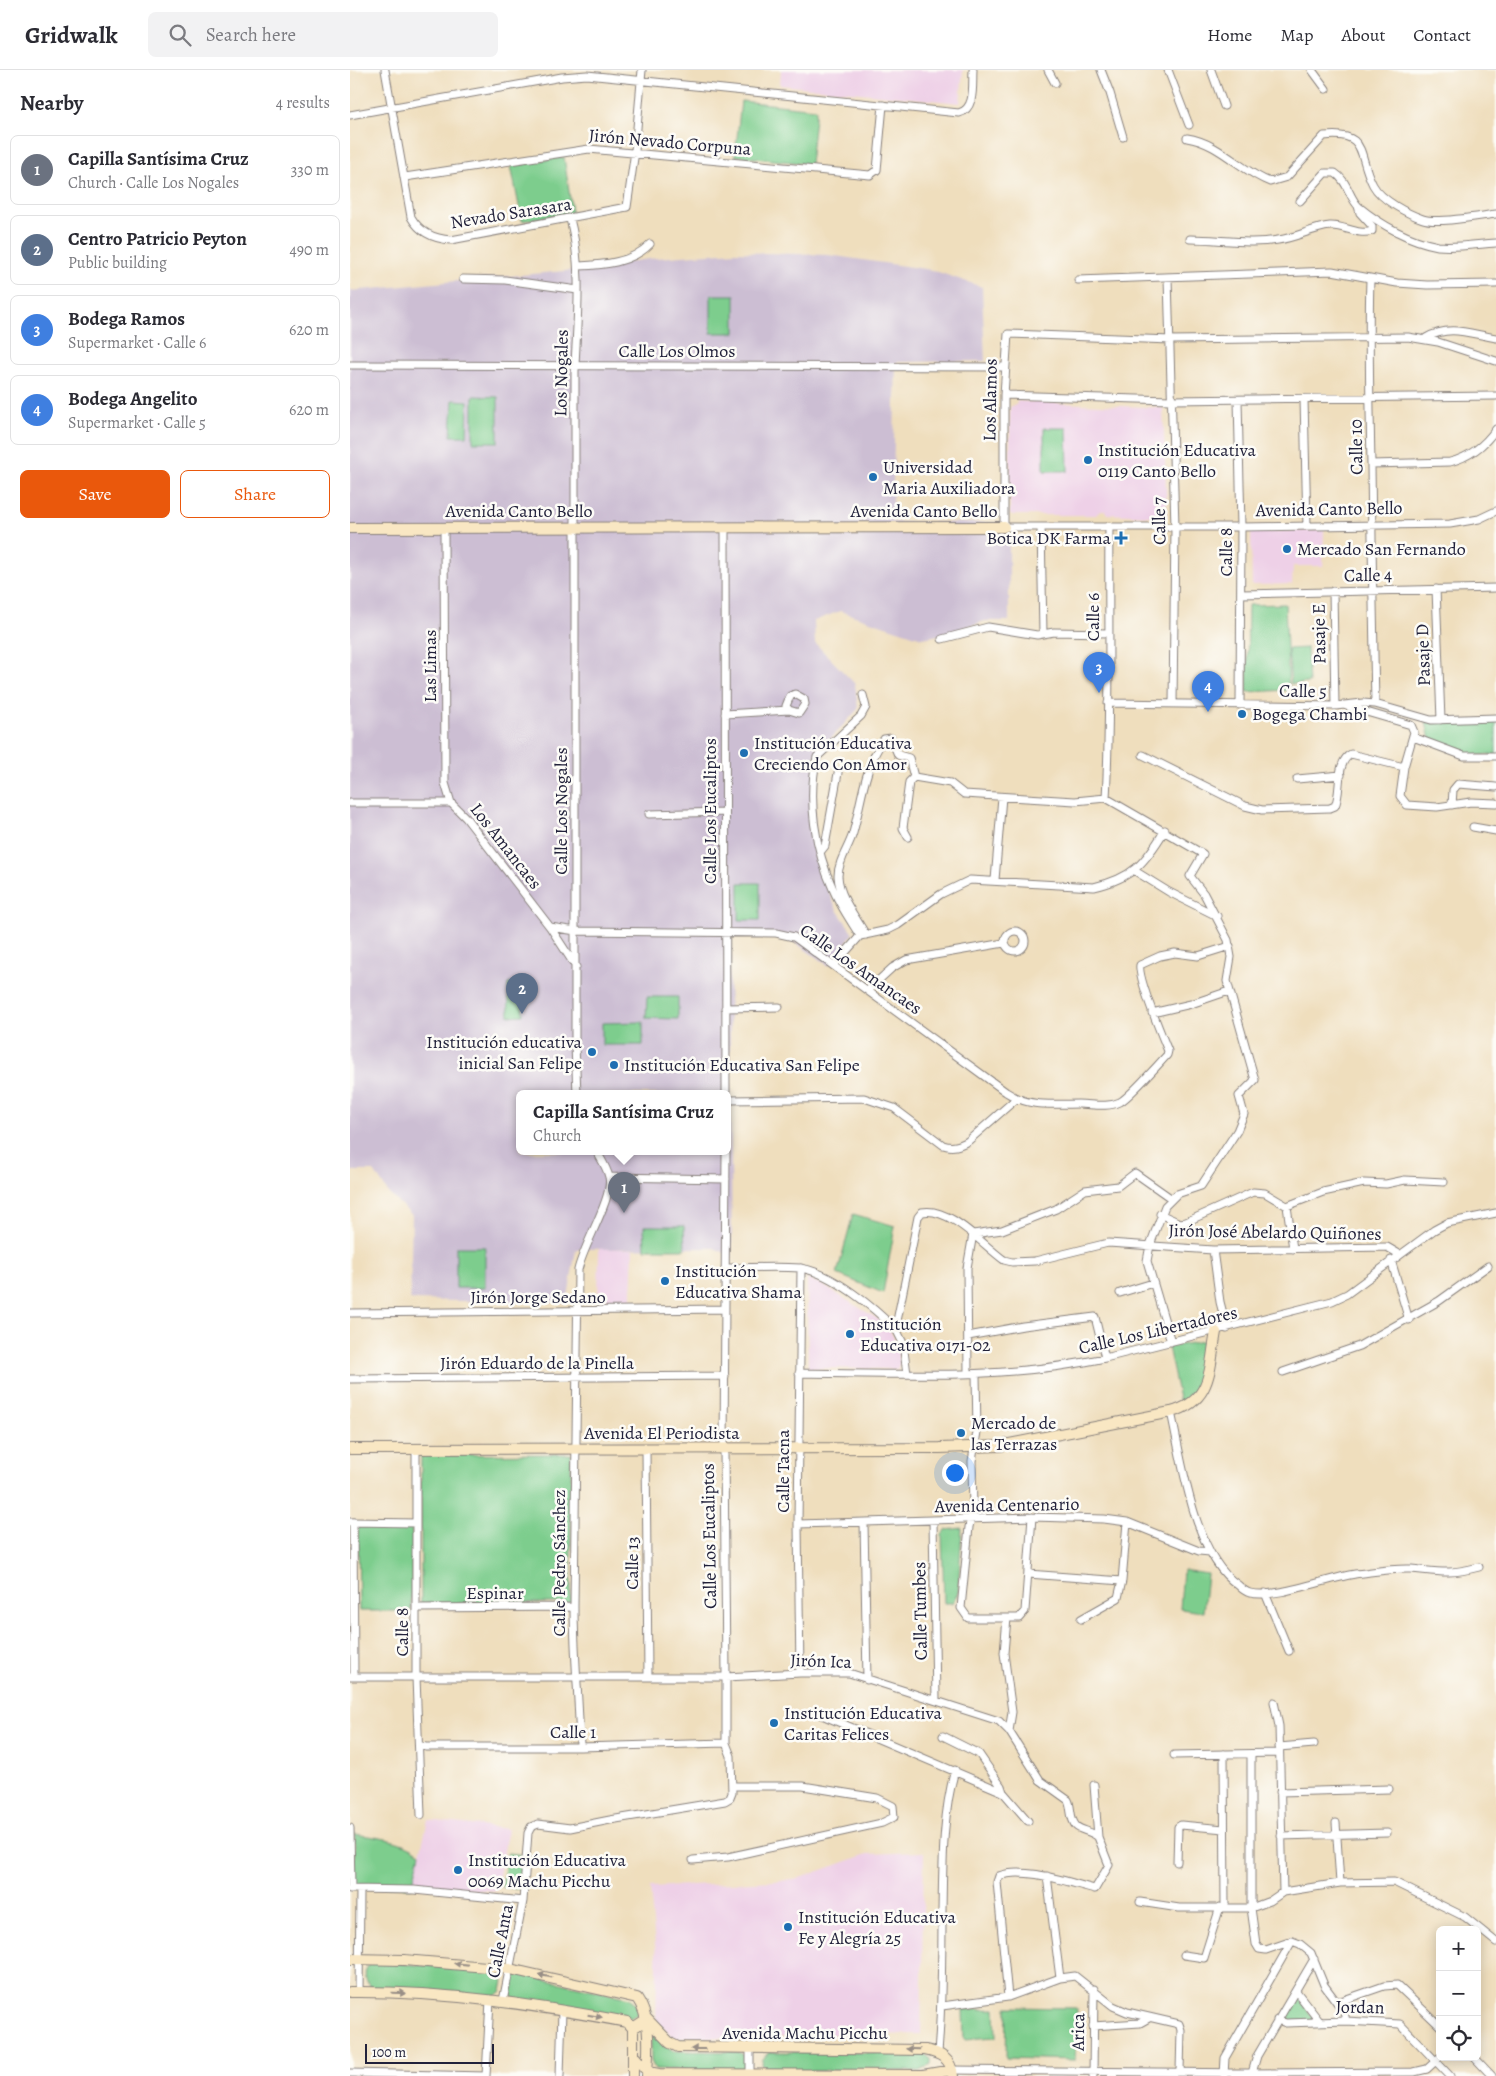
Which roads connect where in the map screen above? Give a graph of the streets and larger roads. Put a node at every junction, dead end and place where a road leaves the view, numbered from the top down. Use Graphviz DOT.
graph roads {
  1 [pos="385,70"];
  2 [pos="642,70"];
  3 [pos="973,70"];
  4 [pos="1048,70"];
  5 [pos="1101,70"];
  6 [pos="1168,70"];
  7 [pos="1211,70"];
  8 [pos="1312,70"];
  9 [pos="641,80"];
  10 [pos="1055,83"];
  11 [pos="1326,89"];
  12 [pos="883,105"];
  13 [pos="1224,106"];
  14 [pos="392,108"];
  15 [pos="350,116"];
  16 [pos="1190,125"];
  17 [pos="1123,137"];
  18 [pos="1187,138"];
  19 [pos="635,152"];
  20 [pos="404,177"];
  21 [pos="1300,201"];
  22 [pos="1358,206"];
  23 [pos="1496,214"];
  24 [pos="570,220"];
  25 [pos="1190,239"];
  26 [pos="1496,243"];
  27 [pos="650,244"];
  28 [pos="579,266"];
  29 [pos="1168,278"];
  30 [pos="463,279"];
  31 [pos="1370,279"];
  32 [pos="1078,280"];
  33 [pos="1496,284"];
  34 [pos="578,290"];
  35 [pos="1368,336"];
  36 [pos="1426,338"];
  37 [pos="1496,338"];
  38 [pos="1171,340"];
  39 [pos="1496,361"];
  40 [pos="350,365"];
  41 [pos="575,366"];
  42 [pos="1005,367"];
  43 [pos="1004,395"];
  44 [pos="1496,396"];
  45 [pos="1369,397"];
  46 [pos="1304,399"];
  47 [pos="1171,400"];
  48 [pos="1238,400"];
  49 [pos="1496,429"];
  50 [pos="1371,464"];
  51 [pos="1496,512"];
  52 [pos="1372,524"];
  53 [pos="1109,526"];
  54 [pos="1307,526"];
  55 [pos="577,527"];
  56 [pos="1004,527"];
  57 [pos="1041,527"];
  58 [pos="1175,527"];
  59 [pos="350,528"];
  60 [pos="444,528"];
  61 [pos="725,528"];
  62 [pos="1241,528"];
  63 [pos="1496,588"];
  64 [pos="1436,589"];
  65 [pos="1371,590"];
  66 [pos="1333,591"];
  67 [pos="1241,594"];
  68 [pos="1108,633"];
  69 [pos="1043,634"];
  70 [pos="942,639"];
  71 [pos="863,695"];
  72 [pos="1108,703"];
  73 [pos="1173,704"];
  74 [pos="1375,704"];
  75 [pos="1240,705"];
  76 [pos="1335,706"];
  77 [pos="1346,706"];
  78 [pos="789,710"];
  79 [pos="725,714"];
  80 [pos="1496,718"];
  81 [pos="1441,720"];
  82 [pos="1413,737"];
  83 [pos="1143,755"];
  84 [pos="1496,756"];
  85 [pos="1404,767"];
  86 [pos="838,773"];
  87 [pos="1341,775"];
  88 [pos="914,777"];
  89 [pos="1297,779"];
  90 [pos="1496,787"];
  91 [pos="1002,797"];
  92 [pos="1106,798"];
  93 [pos="350,803"];
  94 [pos="451,803"];
  95 [pos="1496,803"];
  96 [pos="1452,805"];
  97 [pos="725,812"];
  98 [pos="650,814"];
  99 [pos="1473,826"];
  100 [pos="1165,830"];
  101 [pos="1496,831"];
  102 [pos="908,837"];
  103 [pos="821,852"];
  104 [pos="1135,871"];
  105 [pos="995,880"];
  106 [pos="1217,916"];
  107 [pos="550,927"];
  108 [pos="576,931"];
  109 [pos="726,932"];
  110 [pos="863,936"];
  111 [pos="1004,943"];
  112 [pos="1230,946"];
  113 [pos="834,965"];
  114 [pos="576,967"];
  115 [pos="868,990"];
  116 [pos="1229,991"];
  117 [pos="779,1007"];
  118 [pos="725,1008"];
  119 [pos="1152,1013"];
  120 [pos="577,1090"];
  121 [pos="726,1090"];
  122 [pos="1016,1099"];
  123 [pos="731,1100"];
  124 [pos="599,1155"];
  125 [pos="726,1155"];
  126 [pos="610,1177"];
  127 [pos="726,1179"];
  128 [pos="1444,1182"];
  129 [pos="1172,1200"];
  130 [pos="1287,1206"];
  131 [pos="1496,1213"];
  132 [pos="1160,1214"];
  133 [pos="973,1234"];
  134 [pos="1150,1244"];
  135 [pos="1293,1249"];
  136 [pos="1213,1250"];
  137 [pos="1399,1254"];
  138 [pos="1391,1260"];
  139 [pos="1488,1266"];
  140 [pos="725,1268"];
  141 [pos="801,1268"];
  142 [pos="1153,1283"];
  143 [pos="1120,1293"];
  144 [pos="725,1309"];
  145 [pos="578,1311"];
  146 [pos="350,1313"];
  147 [pos="1409,1320"];
  148 [pos="1227,1329"];
  149 [pos="897,1331"];
  150 [pos="1216,1332"];
  151 [pos="968,1336"];
  152 [pos="1171,1342"];
  153 [pos="1105,1358"];
  154 [pos="1283,1372"];
  155 [pos="799,1373"];
  156 [pos="907,1374"];
  157 [pos="972,1374"];
  158 [pos="724,1376"];
  159 [pos="350,1379"];
  160 [pos="576,1379"];
  161 [pos="1171,1412"];
  162 [pos="974,1448"];
  163 [pos="575,1449"];
  164 [pos="646,1449"];
  165 [pos="724,1449"];
  166 [pos="798,1449"];
  167 [pos="350,1450"];
  168 [pos="416,1450"];
  169 [pos="1032,1518"];
  170 [pos="970,1520"];
  171 [pos="352,1522"];
  172 [pos="934,1522"];
  173 [pos="1127,1522"];
  174 [pos="416,1523"];
  175 [pos="864,1523"];
  176 [pos="798,1524"];
  177 [pos="1210,1552"];
  178 [pos="1479,1568"];
  179 [pos="1028,1574"];
  180 [pos="1122,1581"];
  181 [pos="1265,1593"];
  182 [pos="574,1607"];
  183 [pos="417,1608"];
  184 [pos="1007,1618"];
  185 [pos="1081,1619"];
  186 [pos="1289,1651"];
  187 [pos="800,1673"];
  188 [pos="352,1677"];
  189 [pos="416,1677"];
  190 [pos="578,1677"];
  191 [pos="648,1677"];
  192 [pos="726,1677"];
  193 [pos="867,1680"];
  194 [pos="936,1700"];
  195 [pos="1274,1702"];
  196 [pos="815,1712"];
  197 [pos="1009,1731"];
  198 [pos="943,1736"];
  199 [pos="726,1743"];
  200 [pos="420,1744"];
  201 [pos="1314,1744"];
  202 [pos="580,1747"];
  203 [pos="1279,1750"];
  204 [pos="1174,1754"];
  205 [pos="1224,1754"];
  206 [pos="1251,1754"];
  207 [pos="955,1770"];
  208 [pos="1094,1785"];
  209 [pos="732,1786"];
  210 [pos="1389,1789"];
  211 [pos="1003,1792"];
  212 [pos="1280,1792"];
  213 [pos="421,1815"];
  214 [pos="1028,1821"];
  215 [pos="1336,1823"];
  216 [pos="531,1827"];
  217 [pos="350,1828"];
  218 [pos="1224,1828"];
  219 [pos="1387,1834"];
  220 [pos="1337,1835"];
  221 [pos="1281,1836"];
  222 [pos="1098,1837"];
  223 [pos="693,1860"];
  224 [pos="1177,1862"];
  225 [pos="1046,1876"];
  226 [pos="1340,1883"];
  227 [pos="351,1889"];
  228 [pos="360,1890"];
  229 [pos="1283,1892"];
  230 [pos="523,1901"];
  231 [pos="1140,1902"];
  232 [pos="1222,1907"];
  233 [pos="1251,1908"];
  234 [pos="1292,1941"];
  235 [pos="1496,1942"];
  236 [pos="1184,1955"];
  237 [pos="354,1959"];
  238 [pos="1314,1959"];
  239 [pos="510,1969"];
  240 [pos="1060,1978"];
  241 [pos="1094,1989"];
  242 [pos="1296,1991"];
  243 [pos="354,1992"];
  244 [pos="1008,1997"];
  245 [pos="490,2000"];
  246 [pos="503,2001"];
  247 [pos="1338,2002"];
  248 [pos="942,2006"];
  249 [pos="562,2010"];
  250 [pos="1149,2018"];
  251 [pos="647,2019"];
  252 [pos="1278,2020"];
  253 [pos="1346,2021"];
  254 [pos="1320,2022"];
  255 [pos="1436,2022"];
  256 [pos="1093,2026"];
  257 [pos="633,2028"];
  258 [pos="750,2049"];
  259 [pos="938,2053"];
  260 [pos="633,2055"];
  261 [pos="1436,2058"];
  262 [pos="1436,2060"];
  263 [pos="1439,2061"];
  264 [pos="1478,2061"];
  265 [pos="350,2072"];
  266 [pos="1180,2072"];
  267 [pos="952,2073"];
  268 [pos="1252,2073"];
  269 [pos="648,2074"];
  270 [pos="1093,2074"];
  271 [pos="1224,2074"];
  272 [pos="703,2075"];
  273 [pos="750,2075"];
  274 [pos="938,2075"];
  275 [pos="486,2076"];
  276 [pos="560,2076"];
  277 [pos="633,2076"];
  278 [pos="1450,2076"];
  279 [pos="1492,2076"];
  1 -- 14 [label="street, Nevado Sarasara"];
  2 -- 9 [label="street"];
  3 -- 12 [label="street"];
  4 -- 10 [label="street"];
  5 -- 17 [label="street"];
  6 -- 16 [label="street"];
  7 -- 13 [label="street"];
  8 -- 11 [label="street"];
  9 -- 12 [label="street"];
  9 -- 14 [label="street"];
  9 -- 19 [label="street"];
  12 -- 19 [label="street, Jirón Nevado Corpuna"];
  14 -- 15 [label="street"];
  14 -- 20 [label="street, Nevado Sarasara"];
  18 -- 23 [label="street"];
  19 -- 20 [label="street, Jirón Nevado Corpuna"];
  19 -- 24 [label="street, Nevado Sarasara"];
  20 -- 24 [label="street, Nevado Sarasara"];
  21 -- 22 [label="street"];
  22 -- 25 [label="street"];
  22 -- 26 [label="street"];
  24 -- 28 [label="street, Los Nogales"];
  27 -- 28 [label="street"];
  28 -- 34 [label="street, Los Nogales"];
  29 -- 31 [label="street"];
  29 -- 32 [label="street"];
  29 -- 38 [label="street, Calle 7"];
  30 -- 34 [label="street"];
  31 -- 33 [label="street"];
  31 -- 35 [label="street, Calle 10"];
  34 -- 41 [label="street, Los Nogales"];
  35 -- 36 [label="street"];
  35 -- 38 [label="street"];
  35 -- 45 [label="street, Calle 10"];
  36 -- 37 [label="street"];
  36 -- 39 [label="street"];
  38 -- 42 [label="street, Los Alamos"];
  38 -- 47 [label="street, Calle 7"];
  40 -- 41 [label="street, Calle Los Olmos"];
  41 -- 42 [label="street, Calle Los Olmos"];
  41 -- 55 [label="street, Los Nogales"];
  42 -- 43 [label="street, Los Alamos"];
  43 -- 47 [label="street"];
  43 -- 56 [label="street, Los Alamos"];
  44 -- 45 [label="street"];
  45 -- 46 [label="street"];
  45 -- 50 [label="street, Calle 10"];
  46 -- 48 [label="street"];
  46 -- 54 [label="street"];
  47 -- 48 [label="street"];
  47 -- 58 [label="street, Calle 7"];
  48 -- 62 [label="street, Calle 8"];
  49 -- 50 [label="street"];
  50 -- 52 [label="street, Calle 10"];
  51 -- 52 [label="street, Avenida Canto Bello"];
  52 -- 54 [label="street, Avenida Canto Bello"];
  52 -- 65 [label="street, Calle 10"];
  53 -- 57 [label="street, Avenida Canto Bello"];
  53 -- 58 [label="street, Avenida Canto Bello"];
  53 -- 68 [label="street, Calle 6"];
  54 -- 62 [label="street, Avenida Canto Bello"];
  55 -- 60 [label="street, Avenida Canto Bello"];
  55 -- 61 [label="street, Avenida Canto Bello"];
  55 -- 108 [label="street, Calle Los Nogales"];
  56 -- 57 [label="street, Avenida Canto Bello"];
  56 -- 61 [label="street, Avenida Canto Bello"];
  57 -- 69 [label="street"];
  58 -- 62 [label="street, Avenida Canto Bello"];
  58 -- 73 [label="street, Calle 7"];
  59 -- 60 [label="street, Avenida Canto Bello"];
  60 -- 94 [label="street, Las Limas"];
  61 -- 79 [label="street, Calle Los Eucaliptos"];
  62 -- 67 [label="street, Calle 8"];
  63 -- 64 [label="street, Calle 4"];
  64 -- 65 [label="street, Calle 4"];
  64 -- 81 [label="street, Pasaje D"];
  65 -- 66 [label="street, Calle 4"];
  65 -- 74 [label="street, Calle 10"];
  66 -- 67 [label="street, Calle 4"];
  66 -- 76 [label="street, Pasaje E"];
  67 -- 75 [label="street, Calle 8"];
  68 -- 69 [label="street"];
  68 -- 72 [label="street, Calle 6"];
  69 -- 70 [label="street"];
  71 -- 103 [label="street"];
  72 -- 73 [label="street, Calle 5"];
  72 -- 92 [label="street, Calle 6"];
  73 -- 75 [label="street, Calle 5"];
  74 -- 77 [label="street, Calle 5"];
  74 -- 81 [label="street, Calle 5"];
  75 -- 76 [label="street, Calle 5"];
  76 -- 77 [label="street, Calle 5"];
  77 -- 82 [label="street"];
  78 -- 79 [label="street"];
  79 -- 97 [label="street, Calle Los Eucaliptos"];
  80 -- 81 [label="street, Calle 5"];
  82 -- 84 [label="street"];
  82 -- 85 [label="street"];
  83 -- 87 [label="street"];
  85 -- 87 [label="street"];
  85 -- 96 [label="street"];
  86 -- 103 [label="street"];
  87 -- 89 [label="street"];
  88 -- 91 [label="street"];
  88 -- 102 [label="street"];
  88 -- 110 [label="street"];
  90 -- 96 [label="street"];
  91 -- 92 [label="street"];
  91 -- 105 [label="street"];
  92 -- 100 [label="street"];
  93 -- 94 [label="street, Los Amancaes"];
  94 -- 107 [label="street, Los Amancaes"];
  95 -- 96 [label="street"];
  97 -- 98 [label="street"];
  97 -- 109 [label="street, Calle Los Eucaliptos"];
  99 -- 101 [label="street"];
  100 -- 104 [label="street"];
  100 -- 106 [label="street"];
  103 -- 110 [label="street"];
  104 -- 105 [label="street"];
  104 -- 106 [label="street"];
  105 -- 110 [label="street"];
  106 -- 112 [label="street"];
  107 -- 108 [label="street, Calle Los Amancaes"];
  107 -- 114 [label="street, Los Amancaes"];
  108 -- 109 [label="street, Calle Los Amancaes"];
  108 -- 114 [label="street, Calle Los Nogales"];
  109 -- 113 [label="street, Calle Los Amancaes"];
  109 -- 118 [label="street, Calle Los Eucaliptos"];
  110 -- 113 [label="street"];
  111 -- 115 [label="street"];
  112 -- 116 [label="street"];
  112 -- 119 [label="street"];
  113 -- 115 [label="street, Calle Los Amancaes"];
  114 -- 120 [label="street, Calle Los Nogales"];
  115 -- 122 [label="street, Calle Los Amancaes"];
  116 -- 119 [label="street"];
  116 -- 129 [label="street"];
  117 -- 118 [label="street"];
  118 -- 121 [label="street, Calle Los Eucaliptos"];
  119 -- 122 [label="street, Calle Los Amancaes"];
  122 -- 123 [label="street"];
  124 -- 126 [label="street"];
  125 -- 127 [label="street, Calle Los Eucaliptos"];
  126 -- 127 [label="street"];
  126 -- 145 [label="street"];
  127 -- 140 [label="street, Calle Los Eucaliptos"];
  128 -- 130 [label="street"];
  129 -- 132 [label="street"];
  129 -- 133 [label="street"];
  130 -- 132 [label="street"];
  130 -- 135 [label="street"];
  131 -- 137 [label="street, Calle Los Libertadores"];
  132 -- 134 [label="street"];
  133 -- 134 [label="street, Jirón José Abelardo Quiñones"];
  133 -- 149 [label="street, Jirón José Abelardo Quiñones"];
  133 -- 151 [label="street"];
  134 -- 136 [label="street, Jirón José Abelardo Quiñones"];
  134 -- 142 [label="street"];
  135 -- 136 [label="street, Jirón José Abelardo Quiñones"];
  135 -- 137 [label="street, Jirón José Abelardo Quiñones"];
  136 -- 148 [label="street"];
  137 -- 138 [label="street, Calle Los Libertadores"];
  138 -- 147 [label="street"];
  138 -- 148 [label="street, Calle Los Libertadores"];
  139 -- 147 [label="street"];
  140 -- 141 [label="street"];
  140 -- 144 [label="street, Calle Los Eucaliptos"];
  141 -- 149 [label="street"];
  141 -- 155 [label="street, Calle Tacna"];
  142 -- 143 [label="street"];
  142 -- 152 [label="street"];
  144 -- 145 [label="street, Jirón Jorge Sedano"];
  144 -- 158 [label="street, Calle Los Eucaliptos"];
  145 -- 146 [label="street, Jirón Jorge Sedano"];
  145 -- 160 [label="street"];
  147 -- 154 [label="street"];
  148 -- 150 [label="street, Calle Los Libertadores"];
  149 -- 156 [label="street"];
  150 -- 152 [label="street, Calle Los Libertadores"];
  150 -- 161 [label="street, Avenida El Periodista"];
  151 -- 153 [label="street"];
  151 -- 157 [label="street"];
  152 -- 153 [label="street, Calle Los Libertadores"];
  153 -- 157 [label="street, Calle Los Libertadores"];
  155 -- 156 [label="street, Calle Los Libertadores"];
  155 -- 166 [label="street, Calle Tacna"];
  156 -- 157 [label="street, Calle Los Libertadores"];
  157 -- 162 [label="street"];
  158 -- 160 [label="street, Jirón Eduardo de la Pinella"];
  158 -- 165 [label="street, Calle Los Eucaliptos"];
  159 -- 160 [label="street, Jirón Eduardo de la Pinella"];
  160 -- 163 [label="street, Calle Pedro Sánchez"];
  161 -- 162 [label="street, Avenida El Periodista"];
  161 -- 177 [label="street"];
  162 -- 166 [label="street, Avenida El Periodista"];
  162 -- 170 [label="street"];
  163 -- 164 [label="street, Avenida El Periodista"];
  163 -- 168 [label="street, Avenida El Periodista"];
  163 -- 182 [label="street, Calle Pedro Sánchez"];
  164 -- 165 [label="street, Avenida El Periodista"];
  164 -- 191 [label="street, Calle 13"];
  165 -- 166 [label="street, Avenida El Periodista"];
  165 -- 192 [label="street, Calle Los Eucaliptos"];
  166 -- 176 [label="street, Calle Tacna"];
  167 -- 168 [label="street, Avenida El Periodista"];
  168 -- 174 [label="street, Calle 8"];
  169 -- 170 [label="street, Avenida Centenario"];
  169 -- 173 [label="street, Avenida Centenario"];
  169 -- 179 [label="street"];
  170 -- 172 [label="street, Avenida Centenario"];
  170 -- 184 [label="street"];
  171 -- 174 [label="street"];
  171 -- 188 [label="street"];
  172 -- 175 [label="street, Avenida Centenario"];
  172 -- 194 [label="street, Calle Tumbes"];
  173 -- 177 [label="street, Avenida Centenario"];
  173 -- 180 [label="street"];
  174 -- 183 [label="street, Calle 8"];
  175 -- 176 [label="street, Avenida Centenario"];
  175 -- 193 [label="street"];
  176 -- 187 [label="street, Calle Tacna"];
  177 -- 181 [label="street"];
  178 -- 181 [label="street"];
  179 -- 180 [label="street"];
  179 -- 184 [label="street"];
  180 -- 185 [label="street"];
  181 -- 186 [label="street"];
  182 -- 183 [label="street, Espinar"];
  182 -- 190 [label="street, Calle Pedro Sánchez"];
  183 -- 189 [label="street, Calle 8"];
  184 -- 197 [label="street"];
  187 -- 192 [label="street, Jirón Ica"];
  187 -- 193 [label="street, Jirón Ica"];
  188 -- 189 [label="street, Jirón Ica"];
  189 -- 190 [label="street, Jirón Ica"];
  189 -- 200 [label="street, Calle 8"];
  190 -- 191 [label="street, Jirón Ica"];
  190 -- 202 [label="street, Calle Pedro Sánchez"];
  191 -- 192 [label="street, Jirón Ica"];
  192 -- 199 [label="street, Calle Los Eucaliptos"];
  193 -- 194 [label="street, Jirón Ica"];
  194 -- 197 [label="street, Jirón Ica"];
  195 -- 203 [label="street"];
  196 -- 207 [label="street"];
  197 -- 222 [label="street, Jirón Ica"];
  198 -- 211 [label="street"];
  199 -- 202 [label="street, Calle 1"];
  199 -- 209 [label="street, Calle Los Eucaliptos"];
  200 -- 202 [label="street, Calle 1"];
  200 -- 213 [label="street, Calle 8"];
  201 -- 203 [label="street"];
  203 -- 206 [label="street"];
  203 -- 212 [label="street"];
  204 -- 205 [label="street"];
  205 -- 206 [label="street"];
  205 -- 218 [label="street"];
  206 -- 233 [label="street"];
  207 -- 211 [label="street"];
  207 -- 248 [label="street"];
  208 -- 222 [label="street"];
  209 -- 216 [label="street, Calle Los Eucaliptos"];
  209 -- 223 [label="street"];
  210 -- 212 [label="street"];
  211 -- 214 [label="street"];
  212 -- 221 [label="street"];
  215 -- 220 [label="street"];
  216 -- 230 [label="street, Calle Anta"];
  217 -- 227 [label="street"];
  218 -- 224 [label="street"];
  218 -- 232 [label="street"];
  219 -- 220 [label="street"];
  220 -- 221 [label="street"];
  220 -- 226 [label="street"];
  221 -- 229 [label="street"];
  222 -- 225 [label="street"];
  225 -- 240 [label="street"];
  225 -- 244 [label="street"];
  226 -- 229 [label="street"];
  226 -- 235 [label="street"];
  227 -- 228 [label="street"];
  228 -- 230 [label="street"];
  228 -- 237 [label="street"];
  229 -- 233 [label="street"];
  230 -- 239 [label="street, Calle Anta"];
  231 -- 232 [label="street"];
  232 -- 233 [label="street"];
  232 -- 236 [label="street"];
  233 -- 234 [label="street"];
  234 -- 238 [label="street"];
  234 -- 271 [label="street"];
  239 -- 237 [label="street, Avenida Machu Picchu, one-way"];
  237 -- 243 [label="street"];
  238 -- 242 [label="street"];
  238 -- 247 [label="street"];
  239 -- 246 [label="street, Calle Anta"];
  251 -- 239 [label="street, Avenida Machu Picchu, one-way"];
  240 -- 241 [label="street"];
  240 -- 244 [label="street"];
  241 -- 250 [label="street"];
  241 -- 256 [label="street, Arica"];
  242 -- 252 [label="street"];
  242 -- 254 [label="street"];
  243 -- 245 [label="street, one-way"];
  244 -- 248 [label="street"];
  245 -- 246 [label="street"];
  245 -- 275 [label="street"];
  246 -- 249 [label="street"];
  247 -- 253 [label="street"];
  247 -- 255 [label="street"];
  248 -- 259 [label="street"];
  249 -- 257 [label="street, one-way"];
  249 -- 276 [label="street"];
  250 -- 256 [label="street"];
  250 -- 266 [label="street"];
  251 -- 257 [label="street"];
  258 -- 251 [label="street, Avenida Machu Picchu, one-way"];
  251 -- 269 [label="street"];
  252 -- 254 [label="street, Jordan"];
  252 -- 268 [label="street"];
  253 -- 254 [label="street, Jordan"];
  253 -- 261 [label="street, Jordan"];
  256 -- 270 [label="street, Arica"];
  257 -- 260 [label="street"];
  259 -- 258 [label="street, Avenida Machu Picchu, one-way"];
  258 -- 273 [label="street"];
  259 -- 267 [label="street"];
  259 -- 274 [label="street"];
  260 -- 269 [label="street"];
  260 -- 277 [label="street"];
  262 -- 268 [label="street"];
  263 -- 278 [label="street, Jordan"];
  264 -- 279 [label="street"];
  265 -- 275 [label="street"];
  266 -- 270 [label="street"];
  266 -- 271 [label="street"];
  267 -- 270 [label="street"];
  267 -- 274 [label="street"];
  268 -- 271 [label="street"];
  269 -- 272 [label="street"];
  272 -- 273 [label="street"];
  273 -- 274 [label="street"];
}
